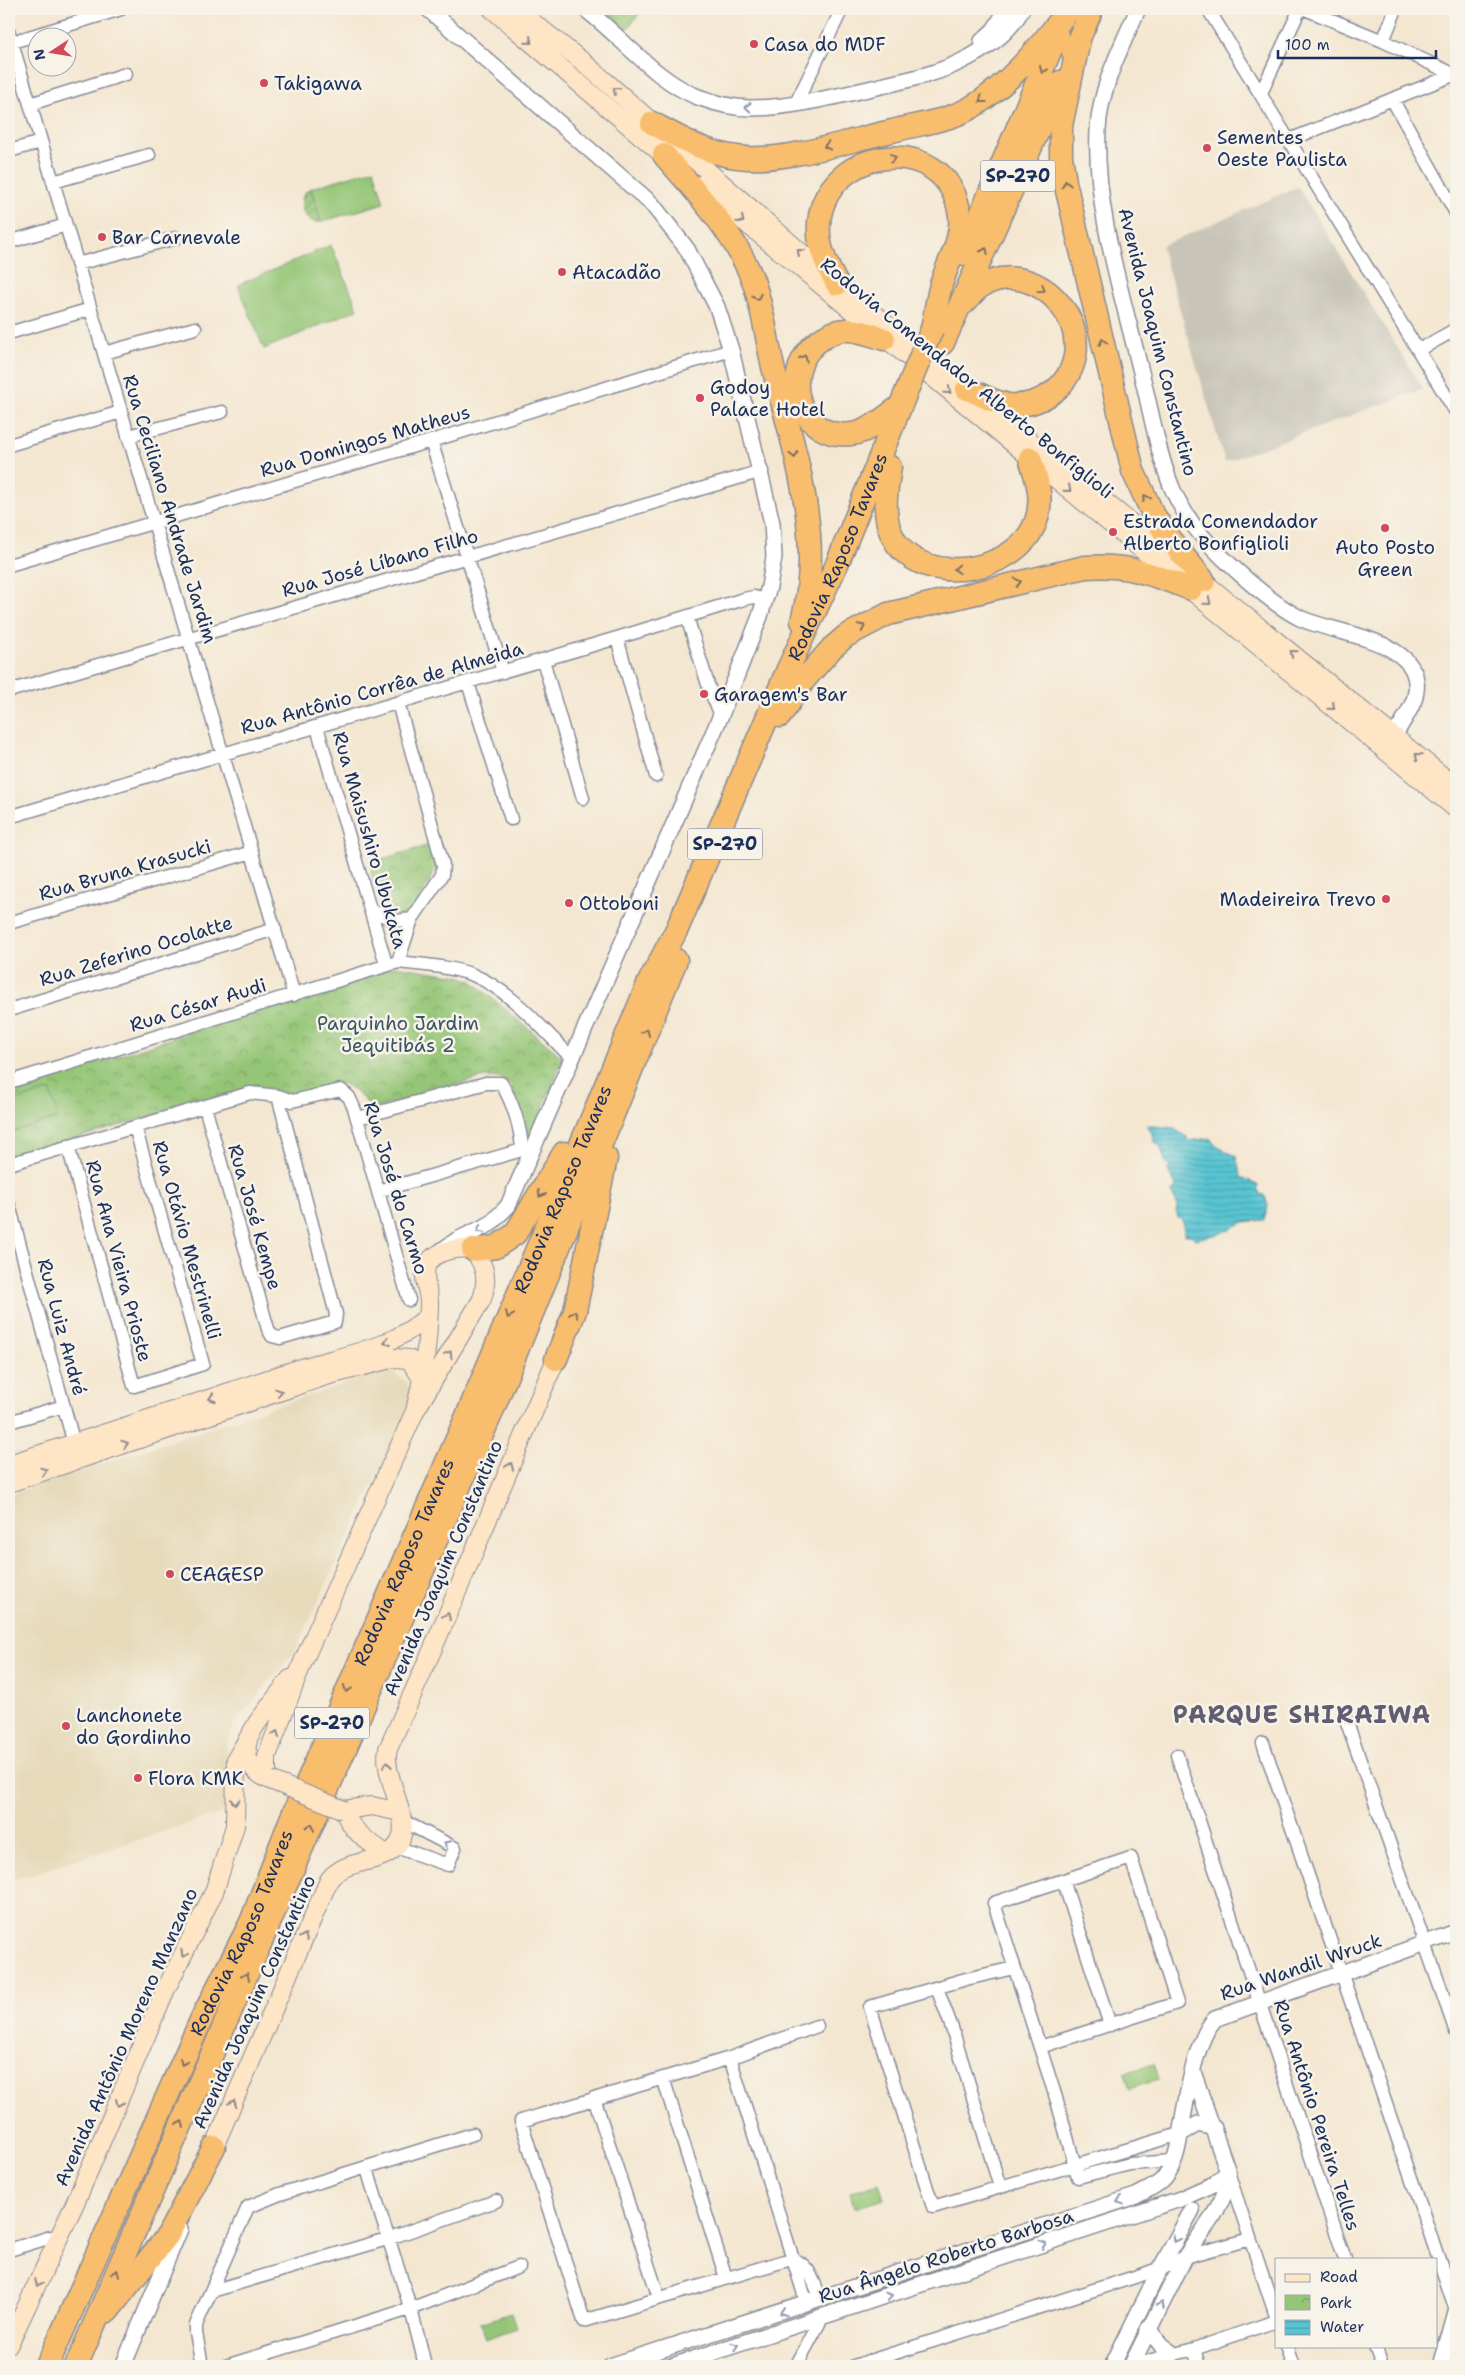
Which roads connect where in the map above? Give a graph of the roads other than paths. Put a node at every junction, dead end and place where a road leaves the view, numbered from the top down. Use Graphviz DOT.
graph roads {
  1 [pos="120,9"];
  2 [pos="428,9"];
  3 [pos="492,9"];
  4 [pos="516,9"];
  5 [pos="585,9"];
  6 [pos="842,9"];
  7 [pos="1007,9"];
  8 [pos="1022,9"];
  9 [pos="1092,9"];
  10 [pos="1138,9"];
  11 [pos="1208,9"];
  12 [pos="1300,9"];
  13 [pos="1305,9"];
  14 [pos="1396,9"];
  15 [pos="1068,10"];
  16 [pos="10,40"];
  17 [pos="1078,40"];
  18 [pos="1383,41"];
  19 [pos="961,62"];
  20 [pos="126,74"];
  21 [pos="1456,75"];
  22 [pos="1261,93"];
  23 [pos="1392,99"];
  24 [pos="796,103"];
  25 [pos="30,104"];
  26 [pos="652,123"];
  27 [pos="1289,140"];
  28 [pos="41,142"];
  29 [pos="9,151"];
  30 [pos="149,155"];
  31 [pos="664,155"];
  32 [pos="53,182"];
  33 [pos="1456,213"];
  34 [pos="66,225"];
  35 [pos="176,238"];
  36 [pos="9,242"];
  37 [pos="77,264"];
  38 [pos="838,284"];
  39 [pos="91,309"];
  40 [pos="958,309"];
  41 [pos="195,328"];
  42 [pos="1456,329"];
  43 [pos="9,333"];
  44 [pos="937,336"];
  45 [pos="884,339"];
  46 [pos="731,350"];
  47 [pos="1419,350"];
  48 [pos="104,353"];
  49 [pos="966,389"];
  50 [pos="915,391"];
  51 [pos="899,407"];
  52 [pos="121,412"];
  53 [pos="222,412"];
  54 [pos="1456,412"];
  55 [pos="128,436"];
  56 [pos="432,441"];
  57 [pos="9,445"];
  58 [pos="1030,458"];
  59 [pos="890,466"];
  60 [pos="762,471"];
  61 [pos="154,523"];
  62 [pos="467,556"];
  63 [pos="9,565"];
  64 [pos="1197,585"];
  65 [pos="765,600"];
  66 [pos="687,617"];
  67 [pos="189,638"];
  68 [pos="617,638"];
  69 [pos="543,660"];
  70 [pos="788,669"];
  71 [pos="503,672"];
  72 [pos="468,683"];
  73 [pos="9,691"];
  74 [pos="398,703"];
  75 [pos="721,714"];
  76 [pos="780,716"];
  77 [pos="317,727"];
  78 [pos="1394,736"];
  79 [pos="223,755"];
  80 [pos="656,776"];
  81 [pos="1456,787"];
  82 [pos="583,798"];
  83 [pos="1456,809"];
  84 [pos="9,817"];
  85 [pos="511,819"];
  86 [pos="252,852"];
  87 [pos="370,910"];
  88 [pos="412,919"];
  89 [pos="9,924"];
  90 [pos="275,929"];
  91 [pos="392,963"];
  92 [pos="294,995"];
  93 [pos="9,1010"];
  94 [pos="573,1059"];
  95 [pos="619,1077"];
  96 [pos="9,1082"];
  97 [pos="278,1096"];
  98 [pos="205,1107"];
  99 [pos="358,1118"];
  100 [pos="135,1127"];
  101 [pos="68,1146"];
  102 [pos="528,1149"];
  103 [pos="9,1164"];
  104 [pos="378,1191"];
  105 [pos="9,1205"];
  106 [pos="473,1250"];
  107 [pos="435,1256"];
  108 [pos="409,1300"];
  109 [pos="428,1316"];
  110 [pos="556,1359"];
  111 [pos="423,1380"];
  112 [pos="134,1386"];
  113 [pos="64,1406"];
  114 [pos="415,1411"];
  115 [pos="9,1422"];
  116 [pos="76,1452"];
  117 [pos="9,1464"];
  118 [pos="9,1483"];
  119 [pos="302,1664"];
  120 [pos="1344,1714"];
  121 [pos="248,1739"];
  122 [pos="1263,1744"];
  123 [pos="1177,1755"];
  124 [pos="270,1780"];
  125 [pos="344,1810"];
  126 [pos="401,1817"];
  127 [pos="391,1851"];
  128 [pos="1063,1880"];
  129 [pos="1456,1932"];
  130 [pos="1425,1944"];
  131 [pos="1014,1968"];
  132 [pos="1342,1974"];
  133 [pos="937,1988"];
  134 [pos="1260,2002"];
  135 [pos="1110,2025"];
  136 [pos="817,2026"];
  137 [pos="1456,2032"];
  138 [pos="1040,2048"];
  139 [pos="730,2058"];
  140 [pos="1193,2072"];
  141 [pos="663,2078"];
  142 [pos="594,2098"];
  143 [pos="1214,2128"];
  144 [pos="473,2134"];
  145 [pos="1180,2134"];
  146 [pos="214,2148"];
  147 [pos="1174,2161"];
  148 [pos="1073,2164"];
  149 [pos="366,2168"];
  150 [pos="1228,2172"];
  151 [pos="1163,2179"];
  152 [pos="1000,2187"];
  153 [pos="1180,2199"];
  154 [pos="496,2201"];
  155 [pos="1192,2210"];
  156 [pos="113,2218"];
  157 [pos="1207,2223"];
  158 [pos="387,2238"];
  159 [pos="59,2239"];
  160 [pos="1250,2239"];
  161 [pos="9,2250"];
  162 [pos="1185,2257"];
  163 [pos="1345,2258"];
  164 [pos="791,2259"];
  165 [pos="519,2267"];
  166 [pos="1160,2269"];
  167 [pos="726,2278"];
  168 [pos="212,2291"];
  169 [pos="659,2298"];
  170 [pos="814,2301"];
  171 [pos="410,2309"];
  172 [pos="1456,2311"];
  173 [pos="1275,2313"];
  174 [pos="822,2318"];
  175 [pos="1275,2321"];
  176 [pos="1148,2329"];
  177 [pos="90,2334"];
  178 [pos="9,2344"];
  179 [pos="1287,2348"];
  180 [pos="1376,2348"];
  181 [pos="1194,2349"];
  182 [pos="1173,2354"];
  183 [pos="127,2363"];
  184 [pos="1438,2365"];
  185 [pos="31,2366"];
  186 [pos="46,2366"];
  187 [pos="76,2366"];
  188 [pos="202,2366"];
  189 [pos="226,2366"];
  190 [pos="425,2366"];
  191 [pos="610,2366"];
  192 [pos="672,2366"];
  193 [pos="796,2366"];
  194 [pos="854,2366"];
  195 [pos="1112,2366"];
  196 [pos="1130,2366"];
  197 [pos="1199,2366"];
  198 [pos="1293,2366"];
  199 [pos="1382,2366"];
  1 -- 16 [label="street"];
  2 -- 46 [label="street"];
  3 -- 31 [label="main road, Rodovia Comendador Alberto Bonfiglioli, one-way"];
  26 -- 4 [label="main road, Rodovia Comendador Alberto Bonfiglioli, one-way"];
  24 -- 5 [label="street, one-way"];
  6 -- 24 [label="street"];
  7 -- 19 [label="street"];
  8 -- 19 [label="street"];
  9 -- 17 [label="highway, Rodovia Raposo Tavares / SP-270"];
  10 -- 78 [label="street, Avenida Joaquim Constantino"];
  11 -- 22 [label="street"];
  12 -- 22 [label="street"];
  13 -- 18 [label="street"];
  14 -- 18 [label="street"];
  15 -- 26 [label="highway, one-way"];
  15 -- 44 [label="highway, Rodovia Raposo Tavares / SP-270, one-way"];
  16 -- 25 [label="street, Rua Ceciliano Andrade Jardim"];
  40 -- 17 [label="highway, Rodovia Raposo Tavares / SP-270, one-way"];
  64 -- 17 [label="highway, one-way"];
  18 -- 21 [label="street"];
  19 -- 24 [label="street"];
  20 -- 25 [label="street"];
  21 -- 23 [label="street"];
  22 -- 27 [label="street"];
  23 -- 27 [label="street"];
  23 -- 33 [label="street"];
  25 -- 28 [label="street, Rua Ceciliano Andrade Jardim"];
  38 -- 26 [label="main road, Rodovia Comendador Alberto Bonfiglioli, one-way"];
  27 -- 47 [label="street"];
  28 -- 29 [label="street"];
  28 -- 32 [label="street, Rua Ceciliano Andrade Jardim"];
  30 -- 32 [label="street"];
  31 -- 45 [label="main road, Rodovia Comendador Alberto Bonfiglioli, one-way"];
  31 -- 70 [label="highway, one-way"];
  32 -- 34 [label="street, Rua Ceciliano Andrade Jardim"];
  34 -- 36 [label="street"];
  34 -- 37 [label="street, Rua Ceciliano Andrade Jardim"];
  35 -- 37 [label="street"];
  37 -- 39 [label="street, Rua Ceciliano Andrade Jardim"];
  38 -- 44 [label="highway, one-way"];
  38 -- 49 [label="main road, Rodovia Comendador Alberto Bonfiglioli"];
  39 -- 43 [label="street"];
  39 -- 48 [label="street, Rua Ceciliano Andrade Jardim"];
  40 -- 44 [label="highway, Rodovia Raposo Tavares / SP-270"];
  40 -- 49 [label="highway, one-way"];
  41 -- 48 [label="street"];
  42 -- 47 [label="street"];
  44 -- 50 [label="highway, Rodovia Raposo Tavares / SP-270, bridge"];
  51 -- 45 [label="highway, one-way"];
  45 -- 58 [label="main road, Rodovia Comendador Alberto Bonfiglioli, one-way"];
  46 -- 56 [label="street, Rua Domingos Matheus"];
  46 -- 60 [label="street"];
  47 -- 54 [label="street"];
  48 -- 52 [label="street, Rua Ceciliano Andrade Jardim"];
  49 -- 64 [label="main road, Rodovia Comendador Alberto Bonfiglioli"];
  50 -- 51 [label="highway, Rodovia Raposo Tavares / SP-270"];
  50 -- 59 [label="highway, Rodovia Raposo Tavares / SP-270"];
  51 -- 70 [label="highway, Rodovia Raposo Tavares / SP-270"];
  52 -- 55 [label="street, Rua Ceciliano Andrade Jardim"];
  52 -- 57 [label="street"];
  53 -- 55 [label="street"];
  55 -- 61 [label="street, Rua Ceciliano Andrade Jardim"];
  56 -- 61 [label="street, Rua Domingos Matheus"];
  56 -- 62 [label="street"];
  58 -- 59 [label="highway, one-way"];
  58 -- 64 [label="main road, Rodovia Comendador Alberto Bonfiglioli, one-way"];
  59 -- 76 [label="highway, Rodovia Raposo Tavares / SP-270"];
  60 -- 62 [label="street, Rua José Líbano Filho"];
  60 -- 65 [label="street"];
  61 -- 63 [label="street, Rua Domingos Matheus"];
  61 -- 67 [label="street, Rua Ceciliano Andrade Jardim"];
  62 -- 67 [label="street, Rua José Líbano Filho"];
  62 -- 71 [label="street"];
  76 -- 64 [label="highway, one-way"];
  78 -- 64 [label="main road, Rodovia Comendador Alberto Bonfiglioli, one-way"];
  64 -- 83 [label="main road, Rodovia Comendador Alberto Bonfiglioli, one-way"];
  65 -- 66 [label="street, Rua Antônio Corrêa de Almeida"];
  65 -- 75 [label="street"];
  66 -- 68 [label="street, Rua Antônio Corrêa de Almeida"];
  66 -- 75 [label="street"];
  67 -- 73 [label="street, Rua José Líbano Filho"];
  67 -- 79 [label="street, Rua Ceciliano Andrade Jardim"];
  68 -- 69 [label="street, Rua Antônio Corrêa de Almeida"];
  68 -- 80 [label="street"];
  69 -- 71 [label="street, Rua Antônio Corrêa de Almeida"];
  69 -- 82 [label="street"];
  70 -- 95 [label="highway, Rodovia Raposo Tavares / SP-270"];
  71 -- 72 [label="street, Rua Antônio Corrêa de Almeida"];
  72 -- 74 [label="street, Rua Antônio Corrêa de Almeida"];
  72 -- 85 [label="street"];
  74 -- 77 [label="street, Rua Antônio Corrêa de Almeida"];
  74 -- 88 [label="street"];
  75 -- 94 [label="street"];
  95 -- 76 [label="highway, Rodovia Raposo Tavares / SP-270, one-way"];
  77 -- 79 [label="street, Rua Antônio Corrêa de Almeida"];
  77 -- 87 [label="street, Rua Maisushiro Ubukata"];
  81 -- 78 [label="main road, Rodovia Comendador Alberto Bonfiglioli, one-way"];
  79 -- 84 [label="street, Rua Antônio Corrêa de Almeida"];
  79 -- 86 [label="street, Rua Ceciliano Andrade Jardim"];
  86 -- 89 [label="street, Rua Bruna Krasucki"];
  86 -- 90 [label="street, Rua Ceciliano Andrade Jardim"];
  87 -- 88 [label="street"];
  87 -- 91 [label="street, Rua Maisushiro Ubukata"];
  88 -- 91 [label="street"];
  90 -- 92 [label="street, Rua Ceciliano Andrade Jardim"];
  90 -- 93 [label="street, Rua Zeferino Ocolatte"];
  91 -- 92 [label="street, Rua César Audi"];
  91 -- 94 [label="street"];
  92 -- 96 [label="street, Rua César Audi"];
  94 -- 102 [label="street"];
  95 -- 106 [label="highway, one-way"];
  110 -- 95 [label="highway, one-way"];
  95 -- 156 [label="highway, Rodovia Raposo Tavares / SP-270, one-way"];
  177 -- 95 [label="highway, Rodovia Raposo Tavares / SP-270, one-way"];
  97 -- 98 [label="street"];
  97 -- 98 [label="street, Rua José Kempe"];
  97 -- 99 [label="street, Rua José do Carmo"];
  98 -- 100 [label="street"];
  99 -- 102 [label="street"];
  99 -- 104 [label="street, Rua José do Carmo"];
  100 -- 101 [label="street"];
  100 -- 112 [label="street, Rua Otávio Mestrinelli"];
  101 -- 103 [label="street"];
  101 -- 112 [label="street, Rua Ana Vieira Prioste"];
  102 -- 104 [label="street"];
  102 -- 107 [label="street, one-way"];
  104 -- 108 [label="street, Rua José do Carmo"];
  105 -- 113 [label="street, Rua Luiz André"];
  106 -- 107 [label="main road"];
  114 -- 106 [label="main road, Avenida Antônio Moreno Manzano, one-way"];
  107 -- 109 [label="main road, Avenida Antônio Moreno Manzano"];
  109 -- 111 [label="main road, Avenida Antônio Moreno Manzano"];
  109 -- 116 [label="main road, one-way"];
  126 -- 110 [label="main road, Avenida Joaquim Constantino, one-way"];
  111 -- 114 [label="main road, Avenida Antônio Moreno Manzano"];
  116 -- 111 [label="main road, one-way"];
  113 -- 115 [label="street"];
  113 -- 116 [label="street, Rua Luiz André"];
  114 -- 119 [label="main road, Avenida Antônio Moreno Manzano"];
  116 -- 117 [label="main road"];
  118 -- 116 [label="main road, one-way"];
  119 -- 121 [label="main road, Avenida Antônio Moreno Manzano"];
  124 -- 119 [label="main road, Avenida Antônio Moreno Manzano, one-way"];
  120 -- 130 [label="street"];
  121 -- 124 [label="main road"];
  121 -- 159 [label="main road, Avenida Antônio Moreno Manzano, one-way"];
  122 -- 132 [label="street"];
  123 -- 134 [label="street, Rua Antônio Pereira Telles"];
  124 -- 125 [label="main road, bridge"];
  125 -- 126 [label="main road"];
  125 -- 127 [label="main road"];
  126 -- 127 [label="main road, Avenida Joaquim Constantino"];
  127 -- 126 [label="street, one-way"];
  146 -- 127 [label="main road, Avenida Joaquim Constantino, one-way"];
  128 -- 131 [label="street"];
  128 -- 135 [label="street"];
  128 -- 135 [label="street"];
  129 -- 130 [label="street, Rua Wandil Wruck"];
  130 -- 132 [label="street, Rua Wandil Wruck"];
  130 -- 137 [label="street"];
  131 -- 133 [label="street"];
  131 -- 138 [label="street"];
  132 -- 134 [label="street, Rua Wandil Wruck"];
  132 -- 172 [label="street"];
  133 -- 152 [label="street"];
  133 -- 152 [label="street"];
  134 -- 140 [label="street, Rua Wandil Wruck"];
  134 -- 163 [label="street, Rua Antônio Pereira Telles"];
  135 -- 138 [label="street"];
  136 -- 139 [label="street"];
  138 -- 148 [label="street"];
  139 -- 141 [label="street"];
  139 -- 164 [label="street"];
  140 -- 143 [label="street"];
  140 -- 145 [label="street, Rua Wandil Wruck"];
  141 -- 142 [label="street"];
  141 -- 167 [label="street"];
  142 -- 169 [label="street"];
  142 -- 169 [label="street"];
  143 -- 145 [label="street"];
  143 -- 150 [label="street"];
  144 -- 149 [label="street"];
  145 -- 147 [label="street, Rua Wandil Wruck"];
  145 -- 148 [label="street"];
  146 -- 177 [label="highway"];
  146 -- 183 [label="street, Avenida Joaquim Constantino"];
  147 -- 148 [label="street"];
  147 -- 151 [label="street, Rua Wandil Wruck"];
  148 -- 152 [label="street"];
  149 -- 158 [label="street"];
  149 -- 168 [label="street"];
  150 -- 153 [label="street, Rua Ângelo Roberto Barbosa"];
  150 -- 157 [label="street"];
  150 -- 160 [label="street"];
  151 -- 153 [label="street"];
  151 -- 170 [label="street, one-way"];
  153 -- 155 [label="street"];
  174 -- 153 [label="street, Rua Ângelo Roberto Barbosa, one-way"];
  154 -- 158 [label="street"];
  155 -- 157 [label="street"];
  155 -- 166 [label="street, one-way"];
  156 -- 185 [label="highway"];
  156 -- 186 [label="highway, Rodovia Raposo Tavares / SP-270"];
  157 -- 162 [label="street"];
  158 -- 168 [label="street"];
  158 -- 171 [label="street"];
  159 -- 161 [label="street"];
  159 -- 178 [label="main road, Avenida Antônio Moreno Manzano, one-way"];
  160 -- 162 [label="street"];
  160 -- 173 [label="street"];
  162 -- 166 [label="street"];
  176 -- 162 [label="street, one-way"];
  164 -- 167 [label="street"];
  164 -- 170 [label="street"];
  165 -- 171 [label="street"];
  166 -- 194 [label="street"];
  166 -- 195 [label="street"];
  167 -- 169 [label="street"];
  168 -- 188 [label="street"];
  170 -- 191 [label="street, one-way"];
  171 -- 189 [label="street"];
  171 -- 190 [label="street"];
  172 -- 184 [label="street"];
  192 -- 174 [label="street, Rua Ângelo Roberto Barbosa, one-way"];
  174 -- 193 [label="street"];
  175 -- 181 [label="street"];
  176 -- 182 [label="street"];
  176 -- 196 [label="street"];
  177 -- 187 [label="highway, Rodovia Raposo Tavares / SP-270"];
  179 -- 198 [label="street"];
  180 -- 199 [label="street"];
  181 -- 182 [label="street"];
  181 -- 197 [label="street"];
  182 -- 196 [label="street"];
}
